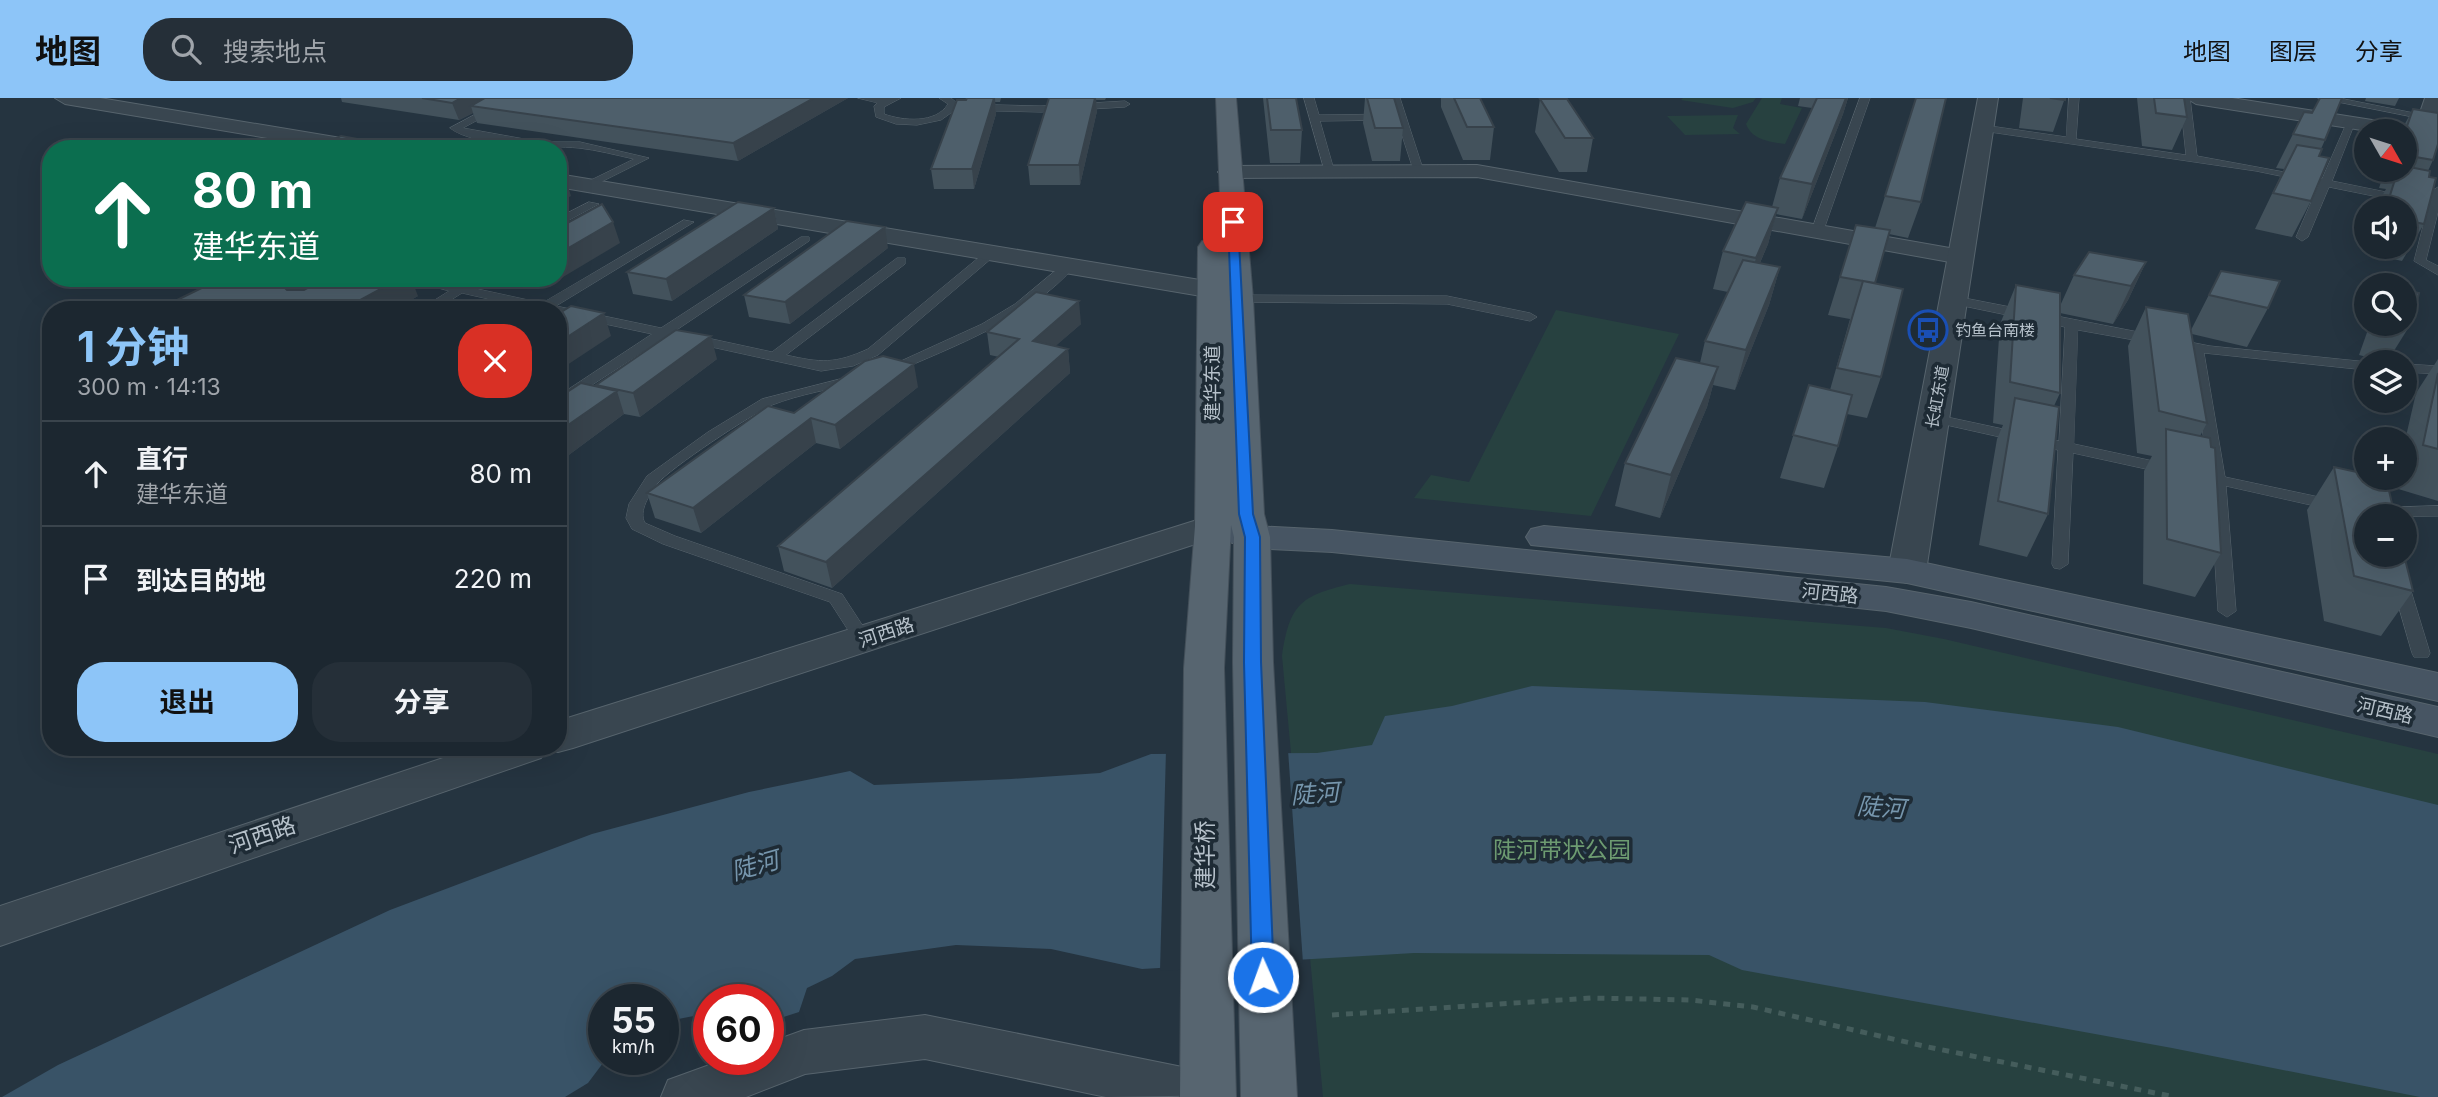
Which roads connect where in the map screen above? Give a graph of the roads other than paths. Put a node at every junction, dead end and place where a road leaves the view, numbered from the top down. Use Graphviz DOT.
graph roads {
  1 [pos="65,98"];
  2 [pos="513,98"];
  3 [pos="863,98"];
  4 [pos="896,98"];
  5 [pos="944,98"];
  6 [pos="1208,98"];
  7 [pos="1226,98"];
  8 [pos="1309,98"];
  9 [pos="1395,98"];
  10 [pos="1865,98"];
  11 [pos="1988,98"];
  12 [pos="2074,98"];
  13 [pos="2185,98"];
  14 [pos="2196,98"];
  15 [pos="2323,98"];
  16 [pos="885,102"];
  17 [pos="1125,103"];
  18 [pos="953,107"];
  19 [pos="1401,117"];
  20 [pos="1315,118"];
  21 [pos="2352,122"];
  22 [pos="2422,125"];
  23 [pos="1983,128"];
  24 [pos="317,140"];
  25 [pos="510,140"];
  26 [pos="2071,141"];
  27 [pos="567,145"];
  28 [pos="2192,158"];
  29 [pos="1418,169"];
  30 [pos="1329,170"];
  31 [pos="1229,172"];
  32 [pos="2325,182"];
  33 [pos="567,184"];
  34 [pos="2438,190"];
  35 [pos="591,194"];
  36 [pos="2436,206"];
  37 [pos="567,215"];
  38 [pos="688,222"];
  39 [pos="1817,232"];
  40 [pos="2302,237"];
  41 [pos="805,239"];
  42 [pos="993,252"];
  43 [pos="1961,257"];
  44 [pos="901,261"];
  45 [pos="1070,265"];
  46 [pos="2438,271"];
  47 [pos="455,287"];
  48 [pos="470,287"];
  49 [pos="1212,290"];
  50 [pos="1239,299"];
  51 [pos="1954,300"];
  52 [pos="437,301"];
  53 [pos="520,301"];
  54 [pos="567,304"];
  55 [pos="567,313"];
  56 [pos="1530,317"];
  57 [pos="2072,325"];
  58 [pos="666,333"];
  59 [pos="2196,346"];
  60 [pos="775,357"];
  61 [pos="2354,365"];
  62 [pos="2417,369"];
  63 [pos="2438,370"];
  64 [pos="567,397"];
  65 [pos="1933,418"];
  66 [pos="2064,447"];
  67 [pos="2218,481"];
  68 [pos="2354,510"];
  69 [pos="2438,510"];
  70 [pos="2417,512"];
  71 [pos="1237,526"];
  72 [pos="2060,564"];
  73 [pos="2396,567"];
  74 [pos="1907,571"];
  75 [pos="2227,611"];
  76 [pos="863,640"];
  77 [pos="2421,653"];
  78 [pos="1205,668"];
  79 [pos="2438,687"];
  80 [pos="2438,722"];
  81 [pos="567,734"];
  82 [pos="500,756"];
  83 [pos="0,926"];
  84 [pos="1208,1096"];
  85 [pos="686,1097"];
  86 [pos="1269,1097"];
  1 -- 24 [label="street"];
  2 -- 25 [label="lane"];
  3 -- 16 [label="lane"];
  4 -- 16 [label="lane"];
  5 -- 18 [label="lane"];
  6 -- 49 [label="main road, 建华东道"];
  7 -- 31 [label="main road, 建华东道"];
  8 -- 20 [label="lane"];
  9 -- 19 [label="lane"];
  10 -- 39 [label="lane"];
  11 -- 23 [label="street, 长虹东道"];
  12 -- 26 [label="lane"];
  13 -- 28 [label="lane"];
  14 -- 21 [label="street"];
  15 -- 22 [label="lane"];
  16 -- 18 [label="lane"];
  17 -- 18 [label="lane"];
  19 -- 20 [label="lane"];
  19 -- 29 [label="lane"];
  20 -- 30 [label="lane"];
  21 -- 22 [label="street"];
  21 -- 32 [label="lane"];
  23 -- 26 [label="lane"];
  23 -- 43 [label="street, 长虹东道"];
  26 -- 28 [label="lane"];
  27 -- 35 [label="lane"];
  28 -- 32 [label="lane"];
  29 -- 30 [label="street"];
  29 -- 39 [label="street"];
  30 -- 31 [label="street"];
  31 -- 50 [label="main road, 建华东道"];
  32 -- 36 [label="lane"];
  32 -- 40 [label="lane"];
  33 -- 35 [label="street"];
  34 -- 36 [label="lane"];
  35 -- 37 [label="lane"];
  35 -- 42 [label="street"];
  36 -- 46 [label="lane"];
  38 -- 54 [label="lane"];
  39 -- 43 [label="street"];
  41 -- 58 [label="lane"];
  42 -- 45 [label="street"];
  42 -- 60 [label="lane"];
  43 -- 51 [label="street, 长虹东道"];
  44 -- 60 [label="lane"];
  45 -- 49 [label="street"];
  45 -- 76 [label="lane"];
  47 -- 52 [label="lane"];
  48 -- 53 [label="lane"];
  49 -- 50 [label="street"];
  49 -- 71 [label="main road, 建华东道"];
  50 -- 56 [label="lane"];
  50 -- 71 [label="main road, 建华东道"];
  51 -- 57 [label="lane"];
  51 -- 65 [label="street, 长虹东道"];
  55 -- 58 [label="lane"];
  57 -- 59 [label="lane"];
  57 -- 66 [label="lane"];
  58 -- 60 [label="lane"];
  58 -- 64 [label="lane"];
  59 -- 61 [label="lane"];
  59 -- 67 [label="lane"];
  62 -- 63 [label="lane"];
  65 -- 66 [label="lane"];
  65 -- 74 [label="street, 长虹东道"];
  66 -- 67 [label="lane"];
  66 -- 72 [label="lane"];
  67 -- 68 [label="lane"];
  67 -- 75 [label="lane"];
  69 -- 70 [label="lane"];
  71 -- 74 [label="main road, 河西路"];
  71 -- 76 [label="street, 河西路"];
  71 -- 78 [label="main road, 建华东道"];
  71 -- 80 [label="main road, 河西路"];
  71 -- 86 [label="main road, 建华东道"];
  73 -- 77 [label="lane"];
  74 -- 79 [label="main road, 河西路"];
  76 -- 81 [label="street, 河西路"];
  78 -- 84 [label="main road, 建华桥"];
  82 -- 83 [label="street, 河西路"];
  84 -- 85 [label="street"];
}
